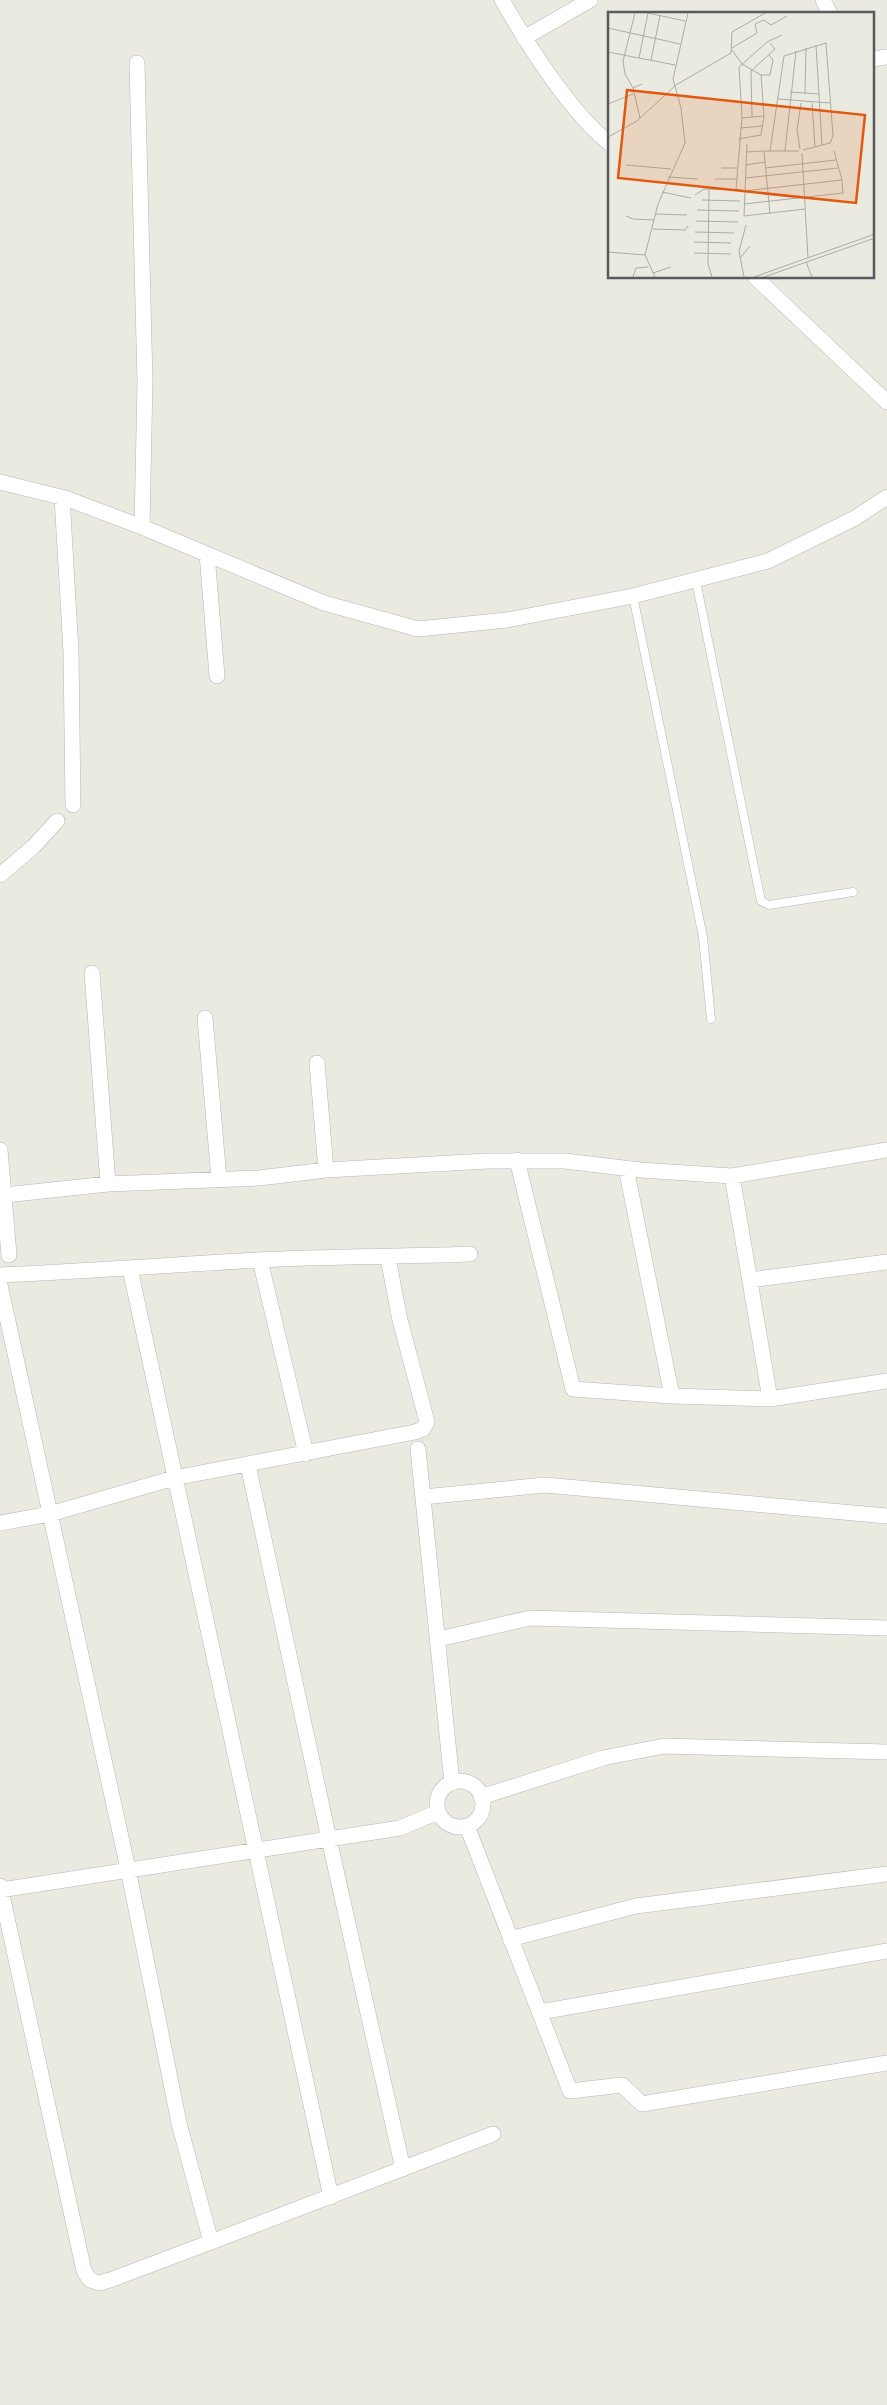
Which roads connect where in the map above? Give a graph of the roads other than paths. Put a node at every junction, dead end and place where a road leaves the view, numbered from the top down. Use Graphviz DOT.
graph roads {
  1 [pos="502,0"];
  2 [pos="590,0"];
  3 [pos="823,0"];
  4 [pos="829,12"];
  5 [pos="524,38"];
  6 [pos="887,56"];
  7 [pos="874,60"];
  8 [pos="137,63"];
  9 [pos="608,142"];
  10 [pos="757,279"];
  11 [pos="887,402"];
  12 [pos="0,482"];
  13 [pos="62,497"];
  14 [pos="887,497"];
  15 [pos="142,527"];
  16 [pos="206,554"];
  17 [pos="696,581"];
  18 [pos="633,596"];
  19 [pos="217,676"];
  20 [pos="73,805"];
  21 [pos="57,821"];
  22 [pos="0,874"];
  23 [pos="853,892"];
  24 [pos="92,973"];
  25 [pos="204,1018"];
  26 [pos="711,1018"];
  27 [pos="317,1063"];
  28 [pos="0,1150"];
  29 [pos="887,1150"];
  30 [pos="517,1160"];
  31 [pos="626,1168"];
  32 [pos="326,1170"];
  33 [pos="732,1176"];
  34 [pos="218,1180"];
  35 [pos="108,1184"];
  36 [pos="5,1195"];
  37 [pos="470,1254"];
  38 [pos="9,1255"];
  39 [pos="388,1258"];
  40 [pos="260,1260"];
  41 [pos="887,1262"];
  42 [pos="130,1269"];
  43 [pos="0,1274"];
  44 [pos="750,1280"];
  45 [pos="0,1285"];
  46 [pos="887,1381"];
  47 [pos="672,1396"];
  48 [pos="770,1399"];
  49 [pos="418,1448"];
  50 [pos="306,1454"];
  51 [pos="248,1465"];
  52 [pos="174,1478"];
  53 [pos="423,1497"];
  54 [pos="50,1514"];
  55 [pos="887,1516"];
  56 [pos="0,1523"];
  57 [pos="887,1628"];
  58 [pos="439,1640"];
  59 [pos="887,1752"];
  60 [pos="452,1783"];
  61 [pos="482,1797"];
  62 [pos="438,1812"];
  63 [pos="467,1826"];
  64 [pos="329,1839"];
  65 [pos="255,1849"];
  66 [pos="128,1869"];
  67 [pos="887,1874"];
  68 [pos="0,1889"];
  69 [pos="510,1940"];
  70 [pos="887,1952"];
  71 [pos="540,2012"];
  72 [pos="887,2063"];
  73 [pos="493,2134"];
  74 [pos="403,2169"];
  75 [pos="331,2196"];
  76 [pos="210,2242"];
  1 -- 5 [label="street"];
  2 -- 5 [label="street"];
  3 -- 4 [label="street"];
  5 -- 9 [label="street"];
  6 -- 7 [label="street"];
  8 -- 15 [label="street"];
  10 -- 11 [label="street"];
  12 -- 13 [label="street"];
  13 -- 15 [label="street"];
  13 -- 20 [label="street"];
  14 -- 17 [label="street"];
  15 -- 16 [label="street"];
  16 -- 18 [label="street"];
  16 -- 19 [label="street"];
  17 -- 18 [label="street"];
  17 -- 23 [label="lane"];
  18 -- 26 [label="lane"];
  21 -- 22 [label="street"];
  24 -- 35 [label="street"];
  25 -- 34 [label="street"];
  27 -- 32 [label="street"];
  28 -- 36 [label="street"];
  29 -- 33 [label="street"];
  30 -- 31 [label="street"];
  30 -- 32 [label="street"];
  30 -- 47 [label="street"];
  31 -- 33 [label="street"];
  31 -- 47 [label="street"];
  32 -- 34 [label="street"];
  33 -- 44 [label="street"];
  34 -- 35 [label="street"];
  35 -- 36 [label="street"];
  36 -- 38 [label="street"];
  37 -- 39 [label="street"];
  39 -- 40 [label="street"];
  39 -- 50 [label="street"];
  40 -- 42 [label="street"];
  40 -- 50 [label="street"];
  41 -- 44 [label="street"];
  42 -- 43 [label="street"];
  42 -- 52 [label="street"];
  44 -- 48 [label="street"];
  45 -- 54 [label="street"];
  46 -- 48 [label="street"];
  47 -- 48 [label="street"];
  49 -- 53 [label="street"];
  50 -- 51 [label="street"];
  51 -- 52 [label="street"];
  51 -- 64 [label="street"];
  52 -- 54 [label="street"];
  52 -- 65 [label="street"];
  53 -- 55 [label="street"];
  53 -- 58 [label="street"];
  54 -- 56 [label="street"];
  54 -- 66 [label="street"];
  57 -- 58 [label="street"];
  58 -- 60 [label="street"];
  59 -- 61 [label="street"];
  60 -- 61 [label="street"];
  60 -- 62 [label="street"];
  61 -- 63 [label="street"];
  62 -- 63 [label="street"];
  62 -- 64 [label="street"];
  63 -- 69 [label="street"];
  64 -- 65 [label="street"];
  64 -- 74 [label="street"];
  65 -- 66 [label="street"];
  65 -- 75 [label="street"];
  66 -- 68 [label="street"];
  66 -- 76 [label="street"];
  67 -- 69 [label="street"];
  68 -- 76 [label="street"];
  69 -- 71 [label="street"];
  70 -- 71 [label="street"];
  71 -- 72 [label="street"];
  73 -- 74 [label="street"];
  74 -- 75 [label="street"];
  75 -- 76 [label="street"];
}
